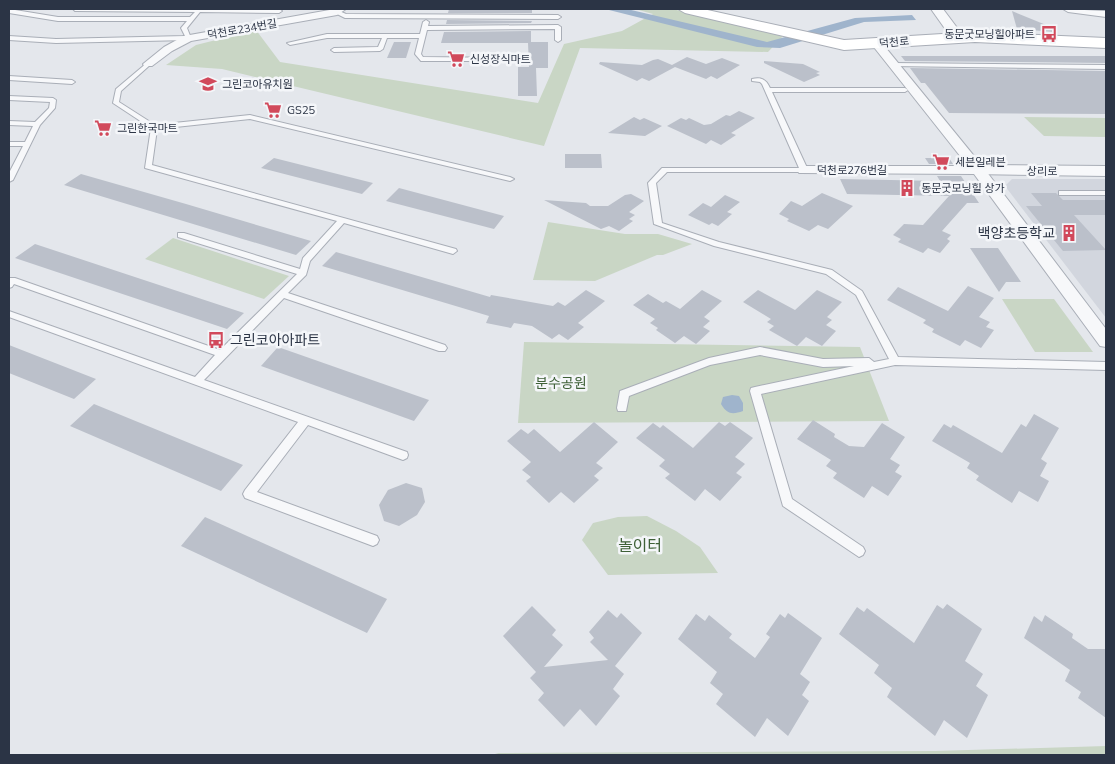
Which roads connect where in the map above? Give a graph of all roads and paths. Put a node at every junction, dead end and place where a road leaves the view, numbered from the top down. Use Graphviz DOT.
graph roads {
  1 [pos="75,9"];
  2 [pos="685,9"];
  3 [pos="937,9"];
  4 [pos="1068,9"];
  5 [pos="199,10"];
  6 [pos="339,10"];
  7 [pos="9,11"];
  8 [pos="280,11"];
  9 [pos="1106,14"];
  10 [pos="428,17"];
  11 [pos="558,17"];
  12 [pos="191,19"];
  13 [pos="948,23"];
  14 [pos="425,28"];
  15 [pos="385,36"];
  16 [pos="423,36"];
  17 [pos="958,37"];
  18 [pos="9,38"];
  19 [pos="188,38"];
  20 [pos="1032,39"];
  21 [pos="558,40"];
  22 [pos="290,43"];
  23 [pos="1106,43"];
  24 [pos="877,44"];
  25 [pos="334,50"];
  26 [pos="516,59"];
  27 [pos="148,64"];
  28 [pos="893,65"];
  29 [pos="1106,67"];
  30 [pos="9,78"];
  31 [pos="754,80"];
  32 [pos="72,82"];
  33 [pos="768,90"];
  34 [pos="904,90"];
  35 [pos="9,98"];
  36 [pos="9,123"];
  37 [pos="37,124"];
  38 [pos="154,127"];
  39 [pos="9,144"];
  40 [pos="26,144"];
  41 [pos="804,170"];
  42 [pos="978,170"];
  43 [pos="1106,171"];
  44 [pos="10,175"];
  45 [pos="510,179"];
  46 [pos="1062,193"];
  47 [pos="1106,193"];
  48 [pos="341,221"];
  49 [pos="181,235"];
  50 [pos="453,251"];
  51 [pos="303,274"];
  52 [pos="9,285"];
  53 [pos="282,294"];
  54 [pos="9,314"];
  55 [pos="1106,341"];
  56 [pos="442,348"];
  57 [pos="222,354"];
  58 [pos="895,362"];
  59 [pos="1106,366"];
  60 [pos="197,381"];
  61 [pos="622,408"];
  62 [pos="306,420"];
  63 [pos="403,455"];
  64 [pos="373,540"];
  65 [pos="859,551"];
  1 -- 5 [label="lane"];
  2 -- 24 [label="main road, 덕천로"];
  3 -- 13 [label="street"];
  4 -- 9 [label="street"];
  5 -- 8 [label="lane"];
  5 -- 12 [label="lane"];
  6 -- 10 [label="lane"];
  6 -- 19 [label="street, 덕천로234번길"];
  7 -- 12 [label="lane"];
  10 -- 11 [label="lane"];
  10 -- 14 [label="lane"];
  12 -- 19 [label="lane"];
  13 -- 17 [label="street"];
  13 -- 20 [label="main road"];
  14 -- 16 [label="lane"];
  14 -- 21 [label="lane"];
  15 -- 16 [label="lane"];
  15 -- 22 [label="lane"];
  15 -- 25 [label="lane"];
  16 -- 26 [label="lane"];
  17 -- 20 [label="main road, 덕천로"];
  17 -- 24 [label="main road, 덕천로"];
  18 -- 19 [label="lane"];
  19 -- 27 [label="street, 덕천로234번길"];
  20 -- 23 [label="main road, 덕천로"];
  24 -- 28 [label="street"];
  27 -- 38 [label="lane"];
  28 -- 29 [label="lane"];
  28 -- 42 [label="street"];
  30 -- 32 [label="lane"];
  31 -- 33 [label="lane"];
  33 -- 34 [label="lane"];
  33 -- 41 [label="lane, 덕천로276번길"];
  35 -- 37 [label="lane"];
  36 -- 37 [label="lane"];
  37 -- 40 [label="lane"];
  38 -- 45 [label="lane"];
  38 -- 48 [label="lane"];
  39 -- 40 [label="lane"];
  40 -- 44 [label="lane"];
  41 -- 42 [label="street, 덕천로276번길"];
  41 -- 58 [label="lane"];
  42 -- 43 [label="street, 상리로"];
  42 -- 55 [label="street"];
  46 -- 47 [label="lane"];
  48 -- 50 [label="lane"];
  48 -- 51 [label="lane"];
  49 -- 51 [label="lane"];
  51 -- 53 [label="lane"];
  52 -- 57 [label="lane"];
  53 -- 56 [label="lane"];
  53 -- 57 [label="lane"];
  54 -- 60 [label="lane"];
  57 -- 60 [label="lane"];
  58 -- 59 [label="lane"];
  58 -- 61 [label="lane"];
  58 -- 65 [label="lane"];
  60 -- 62 [label="lane"];
  62 -- 63 [label="lane"];
  62 -- 64 [label="lane"];
}
